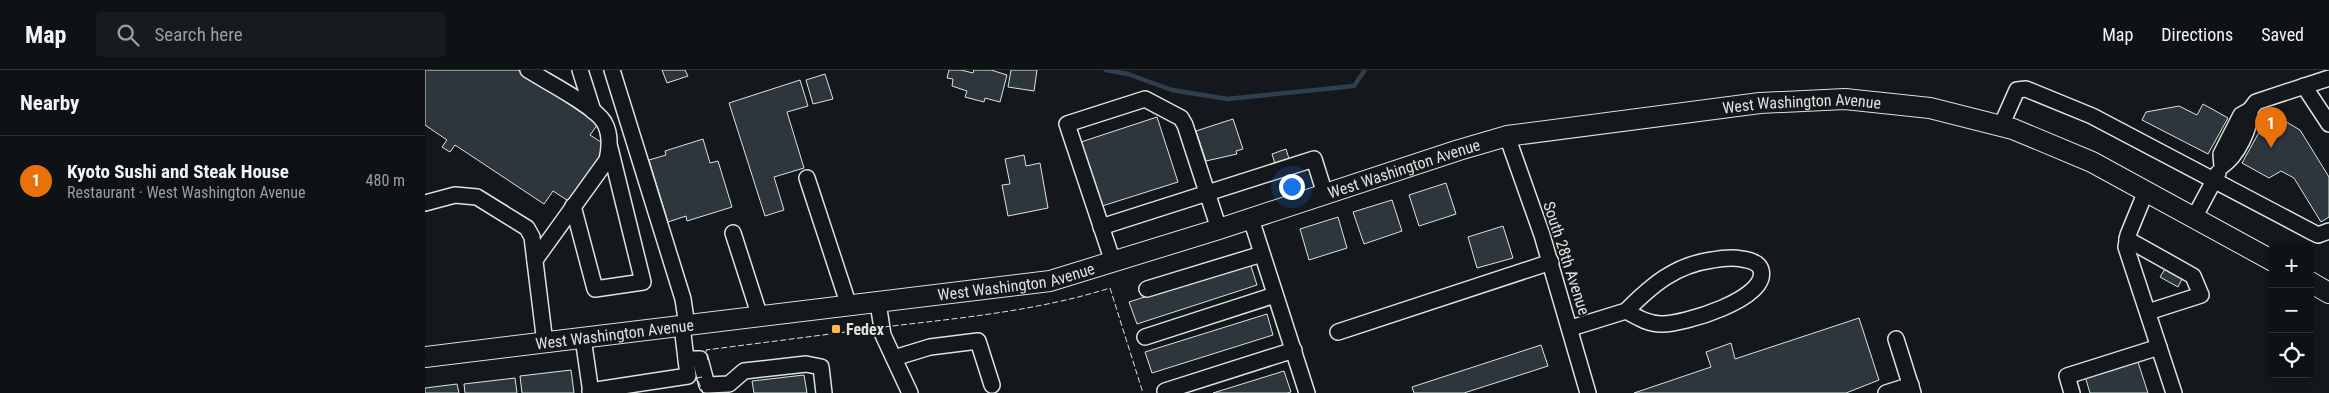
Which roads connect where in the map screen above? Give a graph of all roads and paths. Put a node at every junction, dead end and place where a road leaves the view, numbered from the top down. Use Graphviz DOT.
graph roads {
  1 [pos="528,70"];
  2 [pos="579,70"];
  3 [pos="612,70"];
  4 [pos="2329,78"];
  5 [pos="2304,86"];
  6 [pos="593,111"];
  7 [pos="2329,124"];
  8 [pos="2001,126"];
  9 [pos="1507,136"];
  10 [pos="610,148"];
  11 [pos="807,178"];
  12 [pos="2214,181"];
  13 [pos="2146,192"];
  14 [pos="1207,194"];
  15 [pos="1325,194"];
  16 [pos="425,203"];
  17 [pos="573,206"];
  18 [pos="2194,218"];
  19 [pos="1251,219"];
  20 [pos="1101,227"];
  21 [pos="1219,230"];
  22 [pos="2329,231"];
  23 [pos="733,233"];
  24 [pos="2127,239"];
  25 [pos="1262,254"];
  26 [pos="535,260"];
  27 [pos="2269,260"];
  28 [pos="1113,262"];
  29 [pos="1551,262"];
  30 [pos="2314,284"];
  31 [pos="1147,289"];
  32 [pos="2329,293"];
  33 [pos="1275,295"];
  34 [pos="878,303"];
  35 [pos="849,306"];
  36 [pos="1626,311"];
  37 [pos="2148,312"];
  38 [pos="760,317"];
  39 [pos="685,326"];
  40 [pos="1571,328"];
  41 [pos="1338,332"];
  42 [pos="1145,337"];
  43 [pos="583,338"];
  44 [pos="1896,339"];
  45 [pos="545,343"];
  46 [pos="2159,347"];
  47 [pos="1294,350"];
  48 [pos="425,357"];
  49 [pos="894,358"];
  50 [pos="686,360"];
  51 [pos="992,385"];
  52 [pos="729,388"];
  53 [pos="1912,389"];
  54 [pos="591,392"];
  55 [pos="1165,392"];
  56 [pos="824,393"];
  57 [pos="911,393"];
  58 [pos="1307,393"];
  59 [pos="1588,393"];
  60 [pos="1887,393"];
  61 [pos="2072,393"];
  62 [pos="2174,393"];
  1 -- 6 [label="lane"];
  2 -- 6 [label="lane"];
  3 -- 39 [label="lane"];
  4 -- 5 [label="lane"];
  5 -- 7 [label="lane"];
  5 -- 12 [label="lane"];
  6 -- 10 [label="lane"];
  8 -- 9 [label="main road, West Washington Avenue"];
  8 -- 12 [label="lane"];
  8 -- 13 [label="main road, West Washington Avenue"];
  9 -- 15 [label="main road, West Washington Avenue"];
  9 -- 29 [label="lane, South 28th Avenue"];
  10 -- 17 [label="lane"];
  10 -- 17 [label="lane"];
  11 -- 35 [label="lane"];
  12 -- 18 [label="lane"];
  12 -- 22 [label="lane"];
  13 -- 18 [label="main road, West Washington Avenue"];
  13 -- 24 [label="lane"];
  14 -- 15 [label="lane"];
  14 -- 20 [label="lane"];
  14 -- 20 [label="lane"];
  14 -- 21 [label="lane"];
  15 -- 19 [label="main road, West Washington Avenue"];
  16 -- 26 [label="lane"];
  17 -- 26 [label="lane"];
  18 -- 27 [label="main road, West Washington Avenue"];
  19 -- 21 [label="main road, West Washington Avenue"];
  19 -- 25 [label="lane"];
  20 -- 28 [label="lane"];
  21 -- 28 [label="main road, West Washington Avenue"];
  23 -- 38 [label="lane"];
  24 -- 37 [label="lane"];
  24 -- 37 [label="lane"];
  25 -- 31 [label="lane"];
  25 -- 33 [label="lane"];
  26 -- 45 [label="lane"];
  28 -- 34 [label="main road, West Washington Avenue"];
  29 -- 40 [label="lane, South 28th Avenue"];
  29 -- 41 [label="lane"];
  30 -- 32 [label="main road"];
  33 -- 42 [label="lane"];
  33 -- 47 [label="lane"];
  34 -- 35 [label="main road, West Washington Avenue"];
  34 -- 49 [label="lane"];
  35 -- 38 [label="main road, West Washington Avenue"];
  36 -- 36 [label="lane"];
  36 -- 40 [label="lane"];
  37 -- 46 [label="lane"];
  38 -- 39 [label="main road, West Washington Avenue"];
  39 -- 43 [label="main road, West Washington Avenue"];
  39 -- 50 [label="lane"];
  40 -- 59 [label="lane, South 28th Avenue"];
  43 -- 45 [label="main road, West Washington Avenue"];
  43 -- 54 [label="lane"];
  44 -- 53 [label="lane"];
  45 -- 48 [label="main road, West Washington Avenue"];
  46 -- 61 [label="lane"];
  46 -- 62 [label="lane"];
  47 -- 55 [label="lane"];
  47 -- 58 [label="lane"];
  49 -- 51 [label="lane"];
  49 -- 57 [label="lane"];
  50 -- 52 [label="lane"];
  50 -- 54 [label="lane"];
  52 -- 56 [label="lane"];
  53 -- 60 [label="lane"];
}
